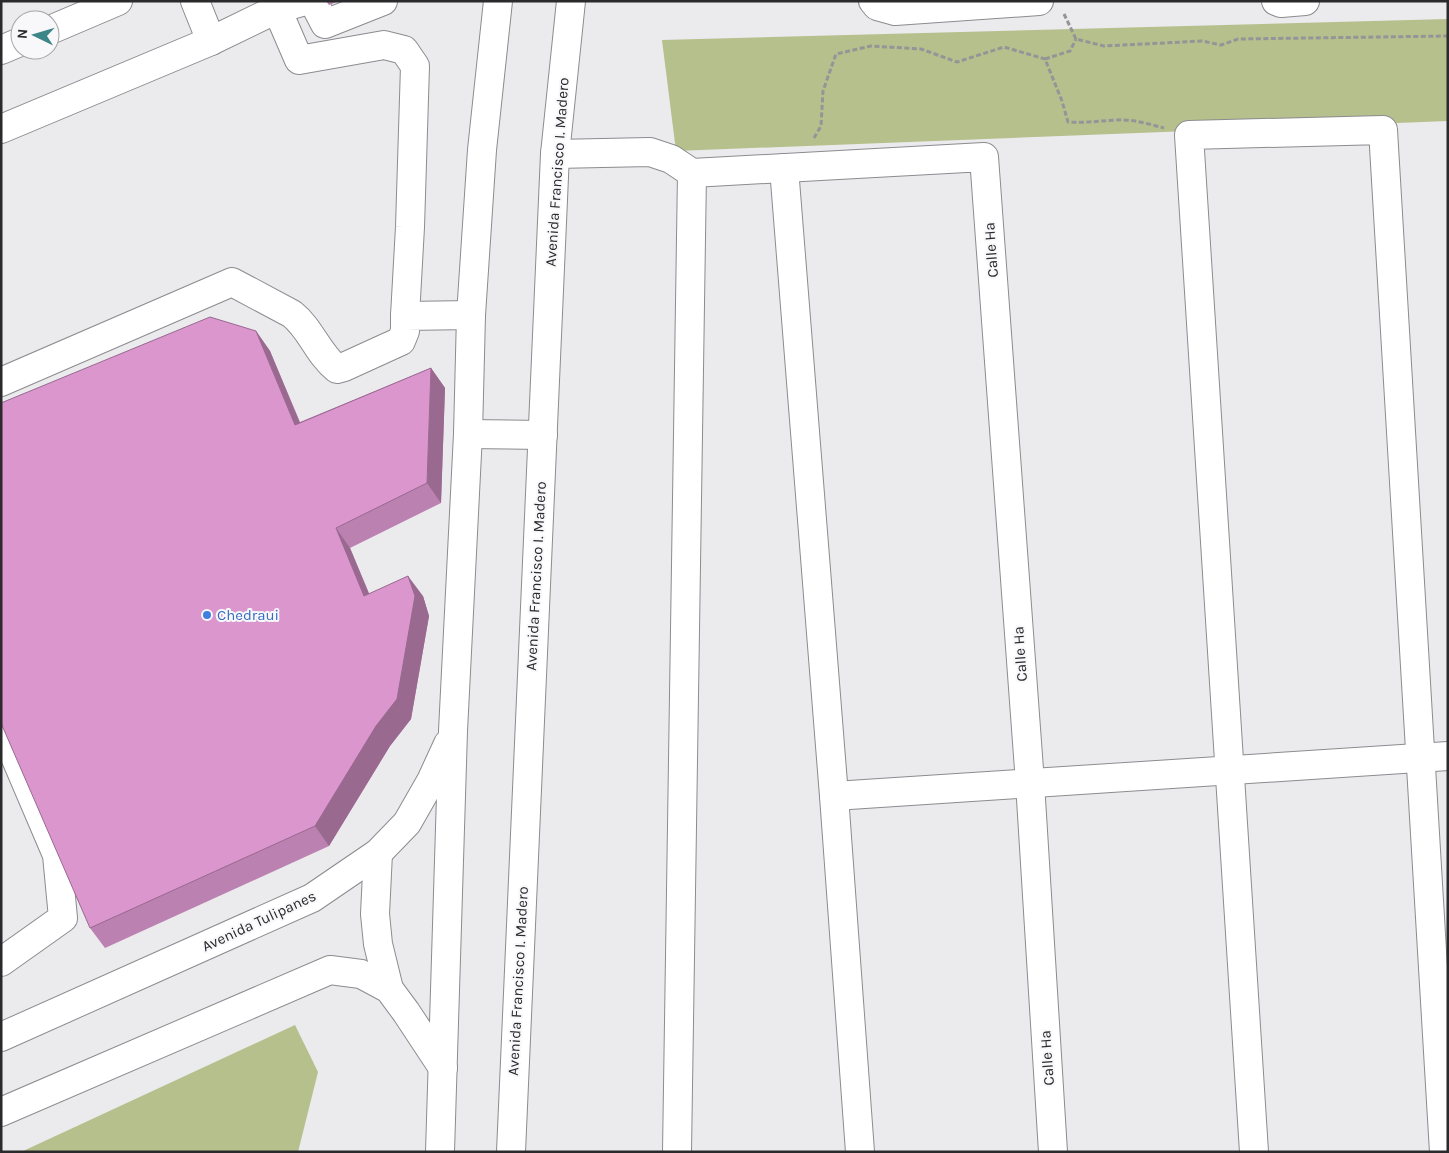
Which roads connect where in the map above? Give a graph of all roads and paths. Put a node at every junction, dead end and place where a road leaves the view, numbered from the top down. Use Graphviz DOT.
graph roads {
  1 [pos="118,1"];
  2 [pos="195,1"];
  3 [pos="306,1"];
  4 [pos="313,1"];
  5 [pos="383,1"];
  6 [pos="498,1"];
  7 [pos="571,1"];
  8 [pos="873,1"];
  9 [pos="1276,1"];
  10 [pos="1305,1"];
  11 [pos="1050,5"];
  12 [pos="278,9"];
  13 [pos="60,26"];
  14 [pos="1448,36"];
  15 [pos="1076,39"];
  16 [pos="211,41"];
  17 [pos="1045,59"];
  18 [pos="1,129"];
  19 [pos="1189,135"];
  20 [pos="813,139"];
  21 [pos="555,154"];
  22 [pos="784,168"];
  23 [pos="692,173"];
  24 [pos="471,314"];
  25 [pos="405,316"];
  26 [pos="1,382"];
  27 [pos="468,434"];
  28 [pos="543,435"];
  29 [pos="1,724"];
  30 [pos="454,731"];
  31 [pos="1448,756"];
  32 [pos="1420,758"];
  33 [pos="1229,771"];
  34 [pos="1030,783"];
  35 [pos="834,796"];
  36 [pos="378,853"];
  37 [pos="1,962"];
  38 [pos="389,989"];
  39 [pos="1,1037"];
  40 [pos="443,1068"];
  41 [pos="1,1112"];
  42 [pos="440,1152"];
  43 [pos="510,1152"];
  44 [pos="677,1152"];
  45 [pos="860,1152"];
  46 [pos="1053,1152"];
  47 [pos="1254,1152"];
  48 [pos="1444,1152"];
  1 -- 13 [label="street"];
  2 -- 16 [label="street"];
  3 -- 12 [label="street"];
  4 -- 5 [label="street"];
  6 -- 24 [label="street"];
  7 -- 21 [label="street, Avenida Francisco I. Madero"];
  8 -- 11 [label="street"];
  9 -- 10 [label="street"];
  11 -- 15 [label="path"];
  12 -- 16 [label="street"];
  12 -- 25 [label="street"];
  14 -- 15 [label="path"];
  15 -- 17 [label="path"];
  16 -- 18 [label="street"];
  17 -- 19 [label="path"];
  17 -- 20 [label="path"];
  19 -- 32 [label="street"];
  19 -- 33 [label="street"];
  21 -- 23 [label="street"];
  21 -- 28 [label="street, Avenida Francisco I. Madero"];
  22 -- 23 [label="street"];
  22 -- 34 [label="street, Calle Ha"];
  22 -- 35 [label="street"];
  23 -- 44 [label="street"];
  24 -- 25 [label="street"];
  24 -- 27 [label="street"];
  25 -- 26 [label="street"];
  27 -- 28 [label="street"];
  27 -- 30 [label="street"];
  28 -- 43 [label="street, Avenida Francisco I. Madero"];
  29 -- 37 [label="street"];
  30 -- 36 [label="street, Avenida Tulipanes"];
  30 -- 40 [label="street"];
  31 -- 32 [label="street"];
  32 -- 33 [label="street"];
  32 -- 48 [label="street"];
  33 -- 34 [label="street"];
  33 -- 47 [label="street"];
  34 -- 35 [label="street"];
  34 -- 46 [label="street, Calle Ha"];
  35 -- 45 [label="street"];
  36 -- 38 [label="street"];
  36 -- 39 [label="street, Avenida Tulipanes"];
  38 -- 40 [label="street"];
  38 -- 41 [label="street"];
  40 -- 42 [label="street"];
}
